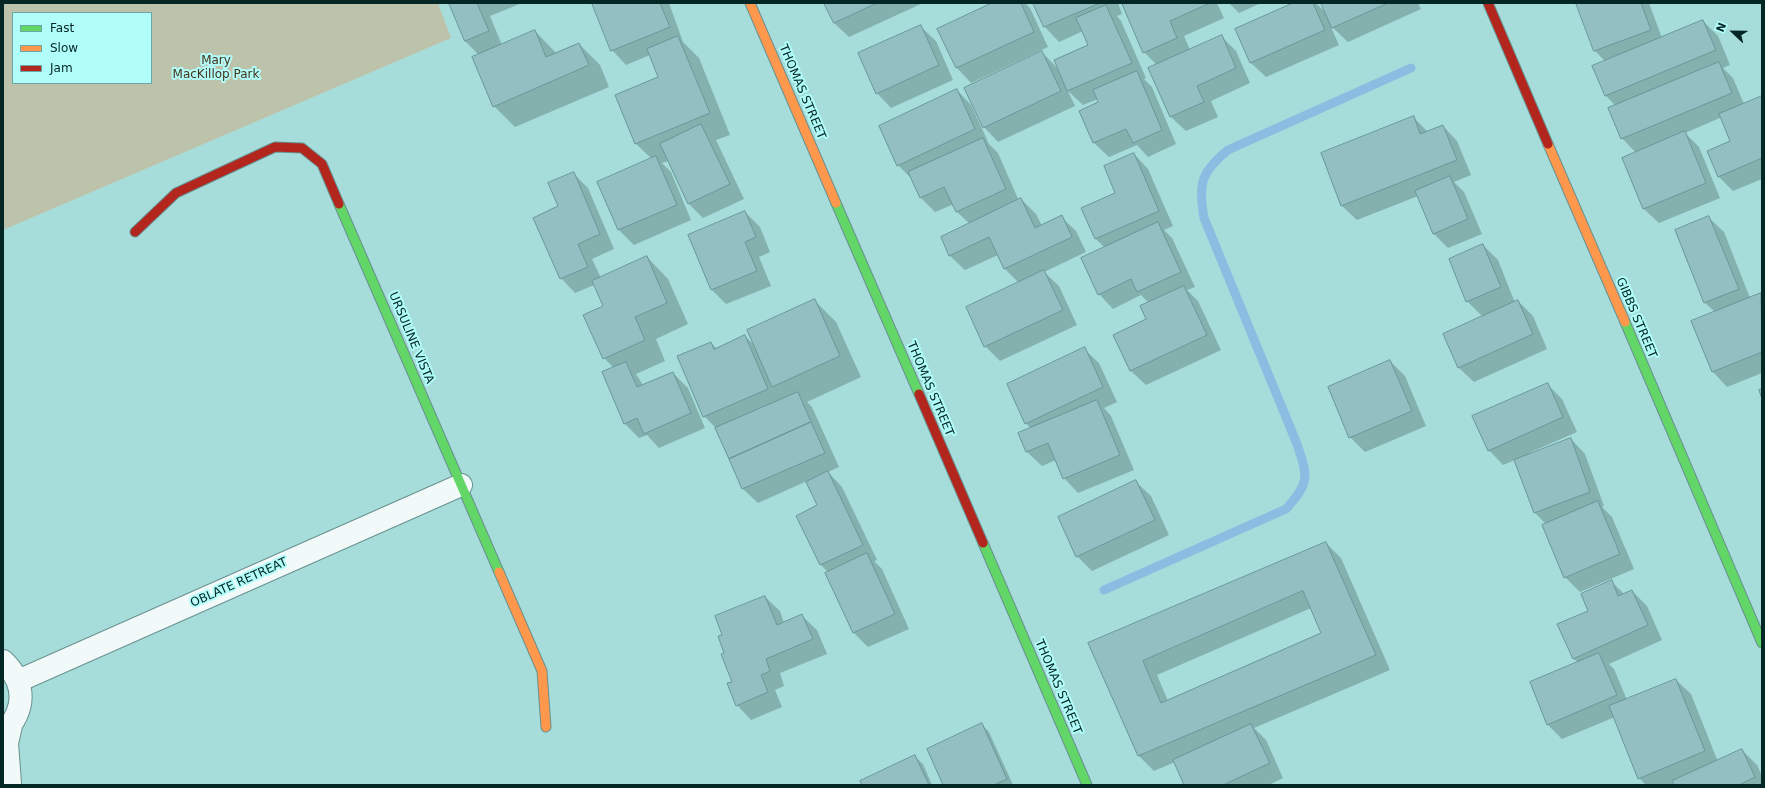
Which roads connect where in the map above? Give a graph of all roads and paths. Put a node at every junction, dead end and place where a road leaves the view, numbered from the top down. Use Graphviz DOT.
graph roads {
  1 [pos="750,3"];
  2 [pos="1488,3"];
  3 [pos="135,232"];
  4 [pos="461,485"];
  5 [pos="1762,643"];
  6 [pos="3,661"];
  7 [pos="18,681"];
  8 [pos="546,727"];
  9 [pos="7,730"];
  10 [pos="8,781"];
  11 [pos="1087,785"];
  1 -- 11 [label="street, THOMAS STREET"];
  2 -- 5 [label="street, GIBBS STREET"];
  3 -- 4 [label="street, URSULINE VISTA"];
  4 -- 7 [label="street, OBLATE RETREAT"];
  4 -- 8 [label="street, URSULINE VISTA"];
  6 -- 7 [label="street"];
  7 -- 9 [label="street"];
  9 -- 10 [label="street"];
}
